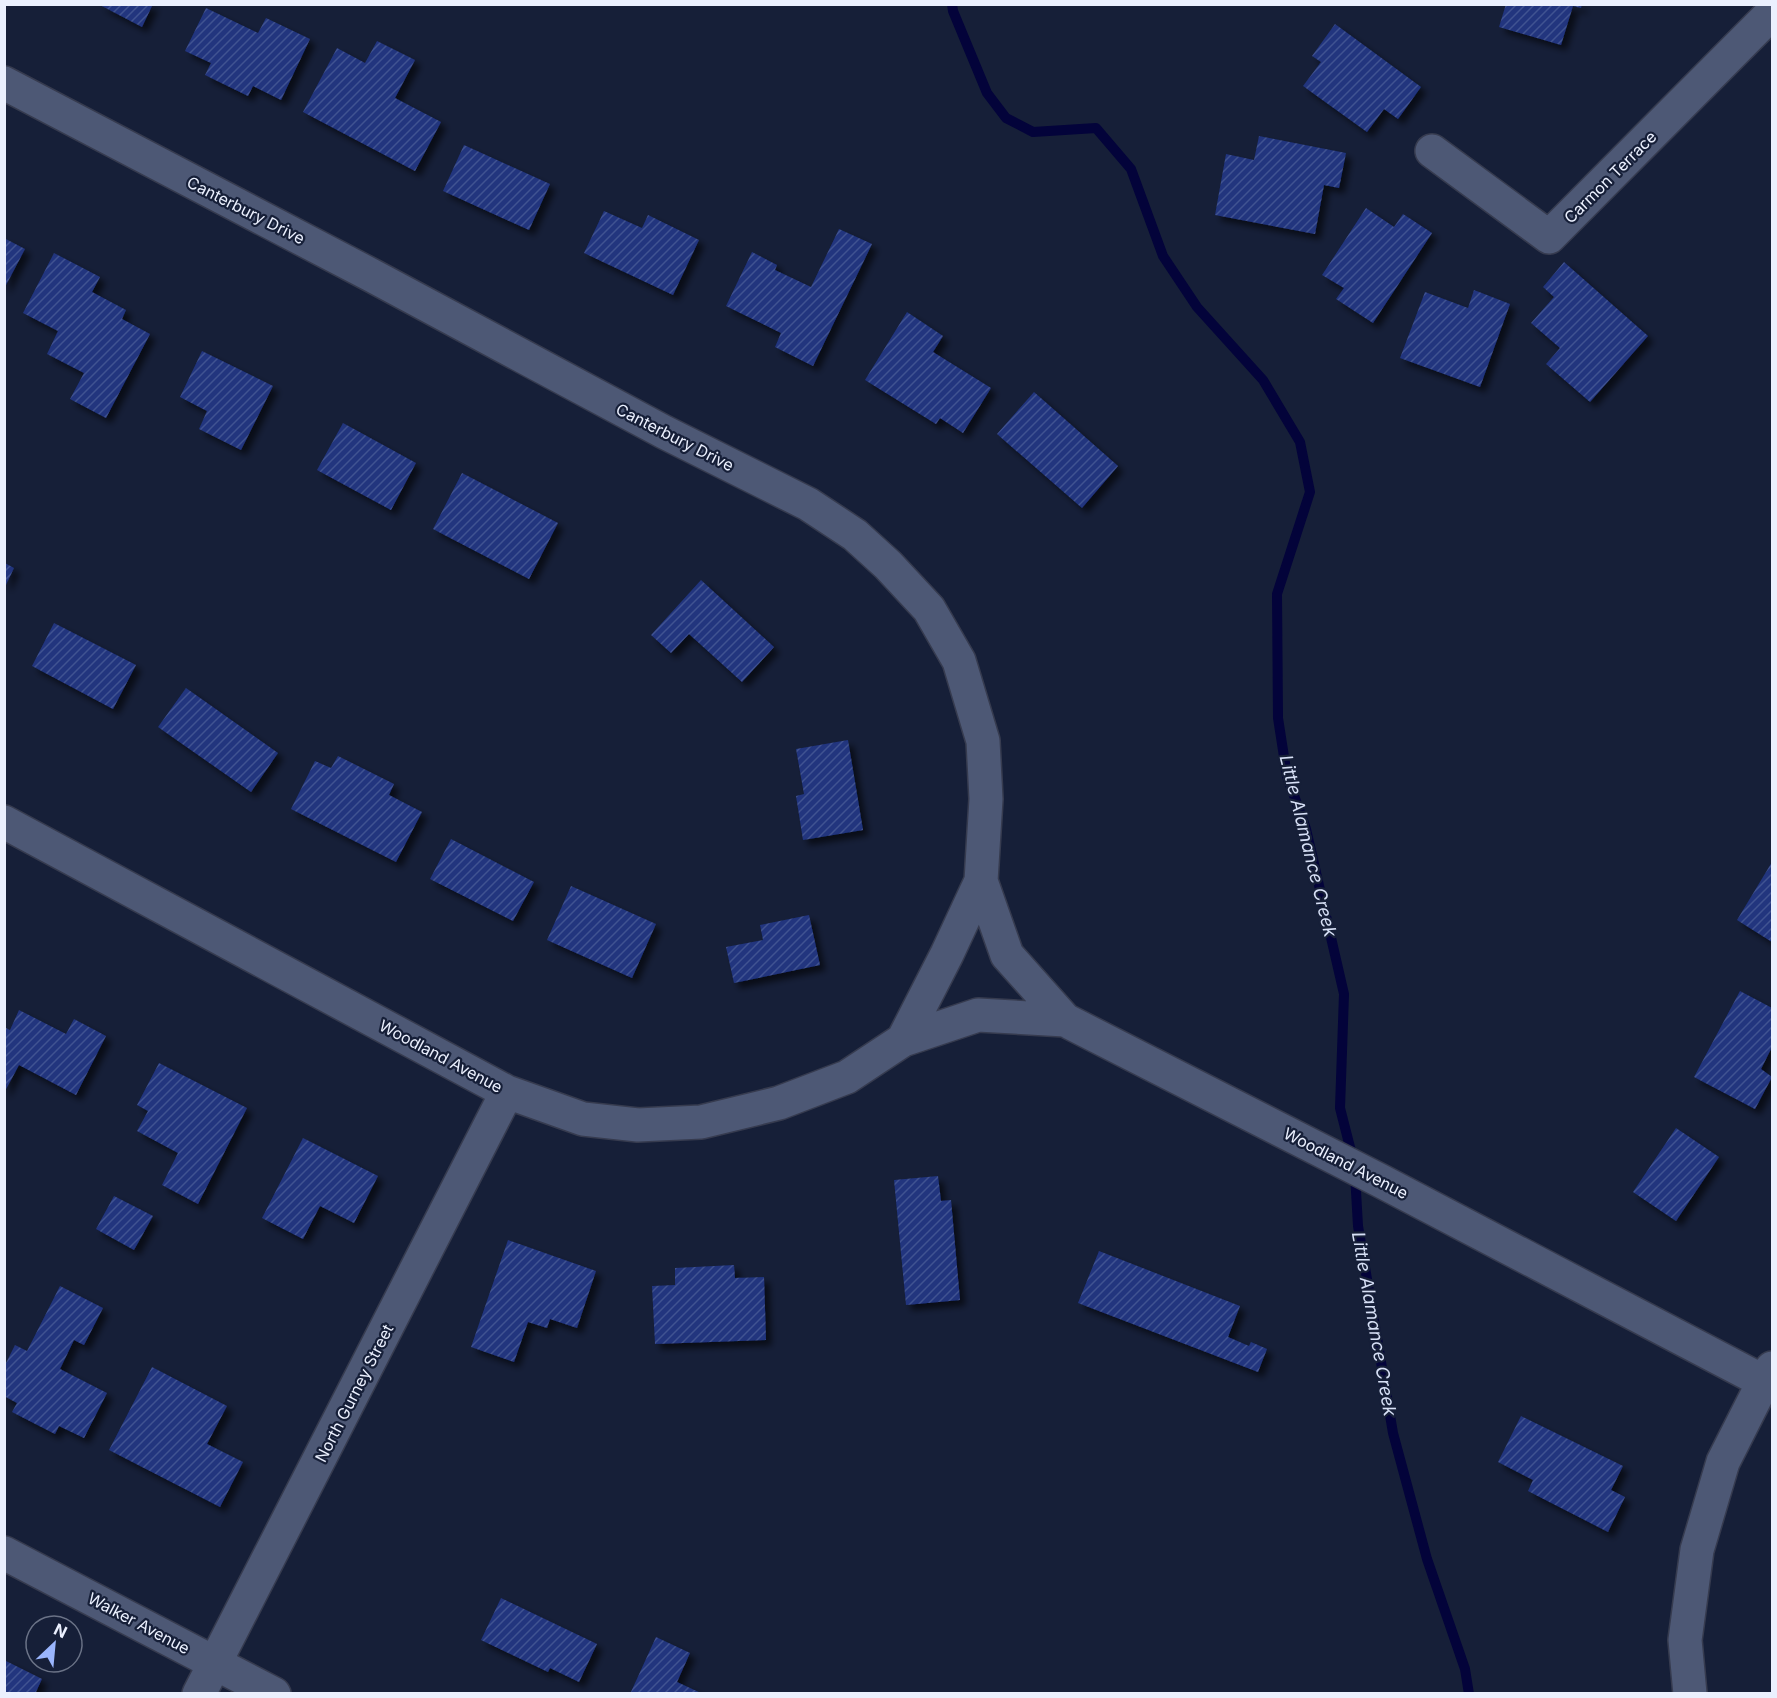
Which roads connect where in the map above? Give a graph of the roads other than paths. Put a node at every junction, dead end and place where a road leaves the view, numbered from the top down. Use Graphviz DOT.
graph roads {
  1 [pos="1773,13"];
  2 [pos="4,83"];
  3 [pos="1432,151"];
  4 [pos="4,822"];
  5 [pos="981,881"];
  6 [pos="1065,1020"];
  7 [pos="903,1040"];
  8 [pos="507,1092"];
  9 [pos="1770,1378"];
  10 [pos="4,1553"];
  11 [pos="216,1663"];
  12 [pos="199,1694"];
  13 [pos="274,1694"];
  14 [pos="1690,1694"];
  1 -- 3 [label="street, Carmon Terrace"];
  2 -- 5 [label="street, Canterbury Drive"];
  4 -- 8 [label="street, Woodland Avenue"];
  5 -- 6 [label="street, Canterbury Drive"];
  5 -- 7 [label="street, Woodland Avenue"];
  6 -- 7 [label="street, Woodland Avenue"];
  6 -- 9 [label="street, Woodland Avenue"];
  7 -- 8 [label="street, Woodland Avenue"];
  8 -- 11 [label="street, North Gurney Street"];
  9 -- 14 [label="street"];
  10 -- 11 [label="street, Walker Avenue"];
  11 -- 12 [label="street, North Gurney Street"];
  11 -- 13 [label="street, Walker Avenue"];
}
